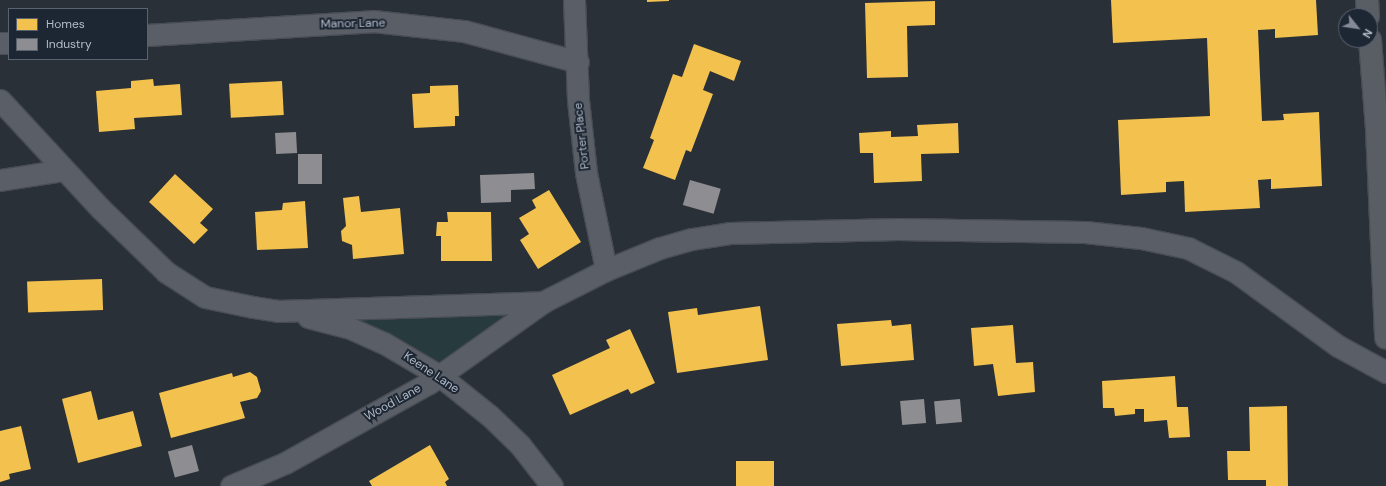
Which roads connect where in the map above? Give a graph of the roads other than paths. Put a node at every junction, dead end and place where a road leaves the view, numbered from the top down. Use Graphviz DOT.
graph roads {
  1 [pos="574,0"];
  2 [pos="148,35"];
  3 [pos="1371,48"];
  4 [pos="578,62"];
  5 [pos="0,100"];
  6 [pos="1382,127"];
  7 [pos="64,170"];
  8 [pos="0,180"];
  9 [pos="606,270"];
  10 [pos="543,302"];
  11 [pos="278,311"];
  12 [pos="1386,338"];
  13 [pos="1386,372"];
  14 [pos="440,376"];
  15 [pos="231,486"];
  16 [pos="552,486"];
  1 -- 4 [label="street, Porter Place"];
  2 -- 4 [label="street, Manor Lane"];
  3 -- 6 [label="main road"];
  4 -- 9 [label="street, Porter Place"];
  5 -- 7 [label="street"];
  6 -- 12 [label="main road"];
  7 -- 8 [label="street"];
  7 -- 11 [label="street"];
  9 -- 10 [label="street, Wood Lane"];
  9 -- 13 [label="street, Wood Lane"];
  10 -- 11 [label="street"];
  10 -- 14 [label="street, Wood Lane"];
  11 -- 14 [label="street, Keene Lane"];
  14 -- 15 [label="street, Wood Lane"];
  14 -- 16 [label="street, Keene Lane"];
}
